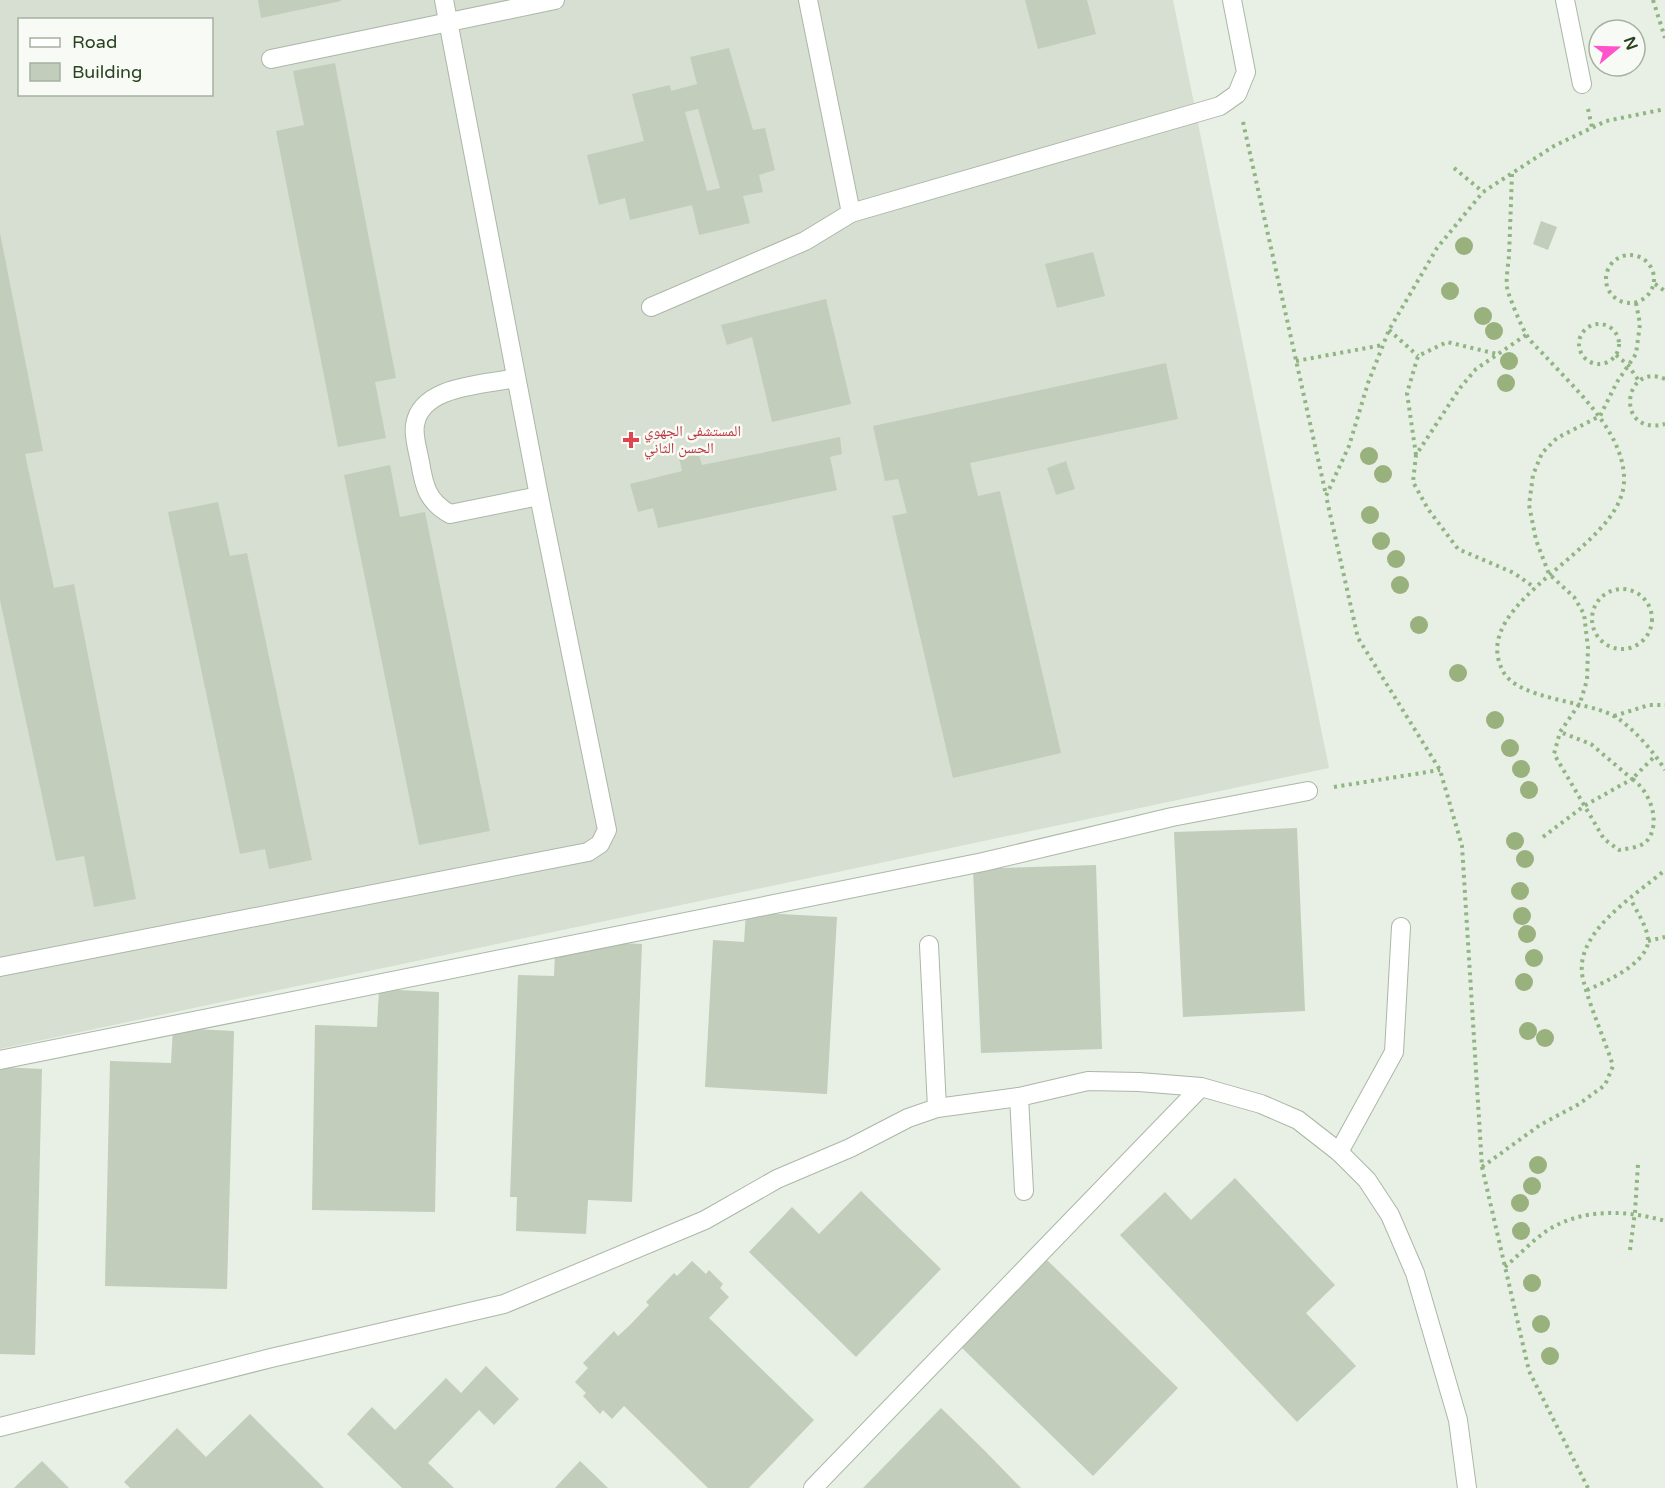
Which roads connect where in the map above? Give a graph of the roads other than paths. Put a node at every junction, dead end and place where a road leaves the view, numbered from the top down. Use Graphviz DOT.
graph roads {
  1 [pos="444,0"];
  2 [pos="555,0"];
  3 [pos="808,0"];
  4 [pos="1232,0"];
  5 [pos="1565,0"];
  6 [pos="447,21"];
  7 [pos="271,59"];
  8 [pos="1582,84"];
  9 [pos="851,213"];
  10 [pos="651,307"];
  11 [pos="516,378"];
  12 [pos="539,496"];
  13 [pos="1308,791"];
  14 [pos="1401,927"];
  15 [pos="928,945"];
  16 [pos="0,967"];
  17 [pos="0,1060"];
  18 [pos="1201,1087"];
  19 [pos="1019,1097"];
  20 [pos="937,1108"];
  21 [pos="1339,1152"];
  22 [pos="1024,1191"];
  23 [pos="0,1427"];
  24 [pos="813,1488"];
  25 [pos="1467,1488"];
  1 -- 6 [label="street"];
  2 -- 6 [label="street"];
  3 -- 9 [label="street"];
  4 -- 9 [label="street"];
  5 -- 8 [label="street"];
  6 -- 7 [label="street"];
  6 -- 11 [label="street"];
  9 -- 10 [label="street"];
  11 -- 12 [label="street"];
  11 -- 12 [label="street"];
  12 -- 16 [label="street"];
  13 -- 17 [label="street"];
  14 -- 21 [label="street"];
  15 -- 20 [label="street"];
  18 -- 19 [label="street"];
  18 -- 21 [label="street"];
  18 -- 24 [label="street"];
  19 -- 20 [label="street"];
  19 -- 22 [label="street"];
  20 -- 23 [label="street"];
  21 -- 25 [label="street"];
}
